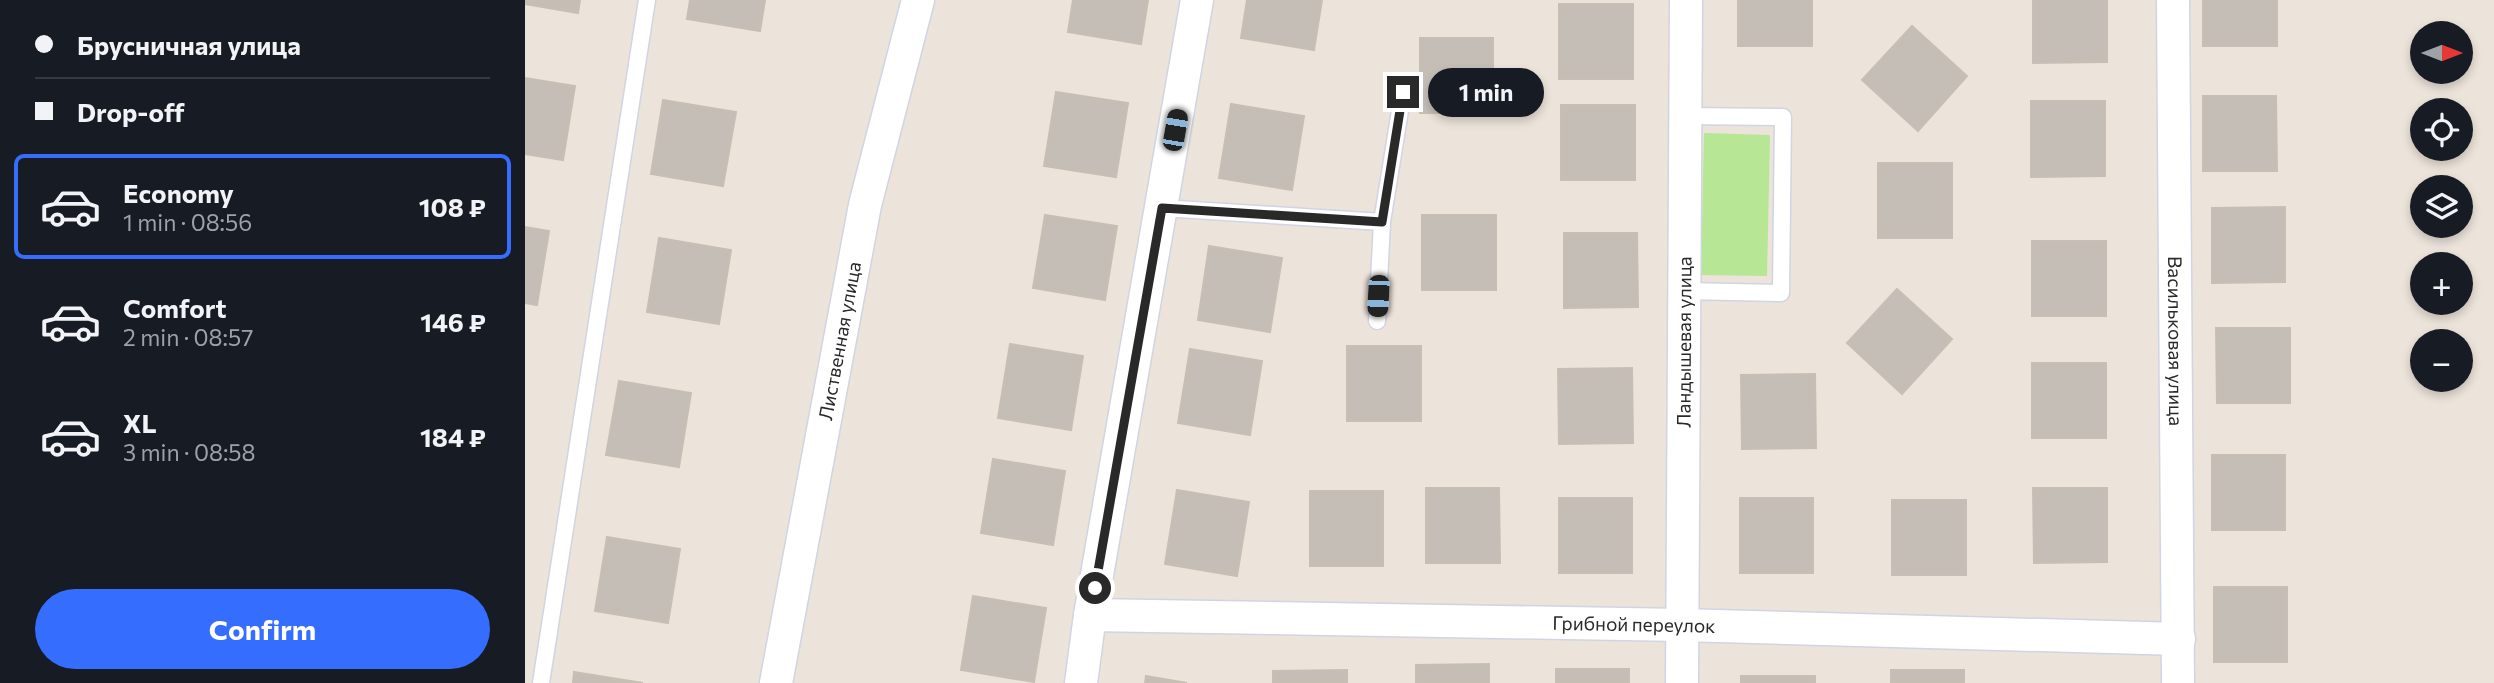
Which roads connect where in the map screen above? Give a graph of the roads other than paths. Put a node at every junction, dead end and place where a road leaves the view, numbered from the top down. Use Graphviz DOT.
graph roads {
  1 [pos="647,0"];
  2 [pos="918,0"];
  3 [pos="1197,0"];
  4 [pos="1686,0"];
  5 [pos="2173,0"];
  6 [pos="1403,92"];
  7 [pos="1685,116"];
  8 [pos="1162,208"];
  9 [pos="1382,222"];
  10 [pos="1684,291"];
  11 [pos="1377,321"];
  12 [pos="1090,615"];
  13 [pos="1681,625"];
  14 [pos="2179,639"];
  15 [pos="541,683"];
  16 [pos="776,683"];
  17 [pos="1081,683"];
  18 [pos="1682,683"];
  19 [pos="2179,683"];
  1 -- 15 [label="lane"];
  2 -- 16 [label="street, Лиственная улица"];
  3 -- 8 [label="street"];
  4 -- 7 [label="street, Ландышевая улица"];
  5 -- 14 [label="street, Васильковая улица"];
  6 -- 9 [label="lane"];
  7 -- 10 [label="street, Ландышевая улица"];
  7 -- 10 [label="lane"];
  8 -- 9 [label="lane"];
  8 -- 12 [label="street"];
  9 -- 11 [label="lane"];
  10 -- 13 [label="street, Ландышевая улица"];
  12 -- 13 [label="street, Грибной переулок"];
  12 -- 17 [label="street"];
  13 -- 14 [label="street, Грибной переулок"];
  13 -- 18 [label="street, Ландышевая улица"];
  14 -- 19 [label="street, Васильковая улица"];
}
